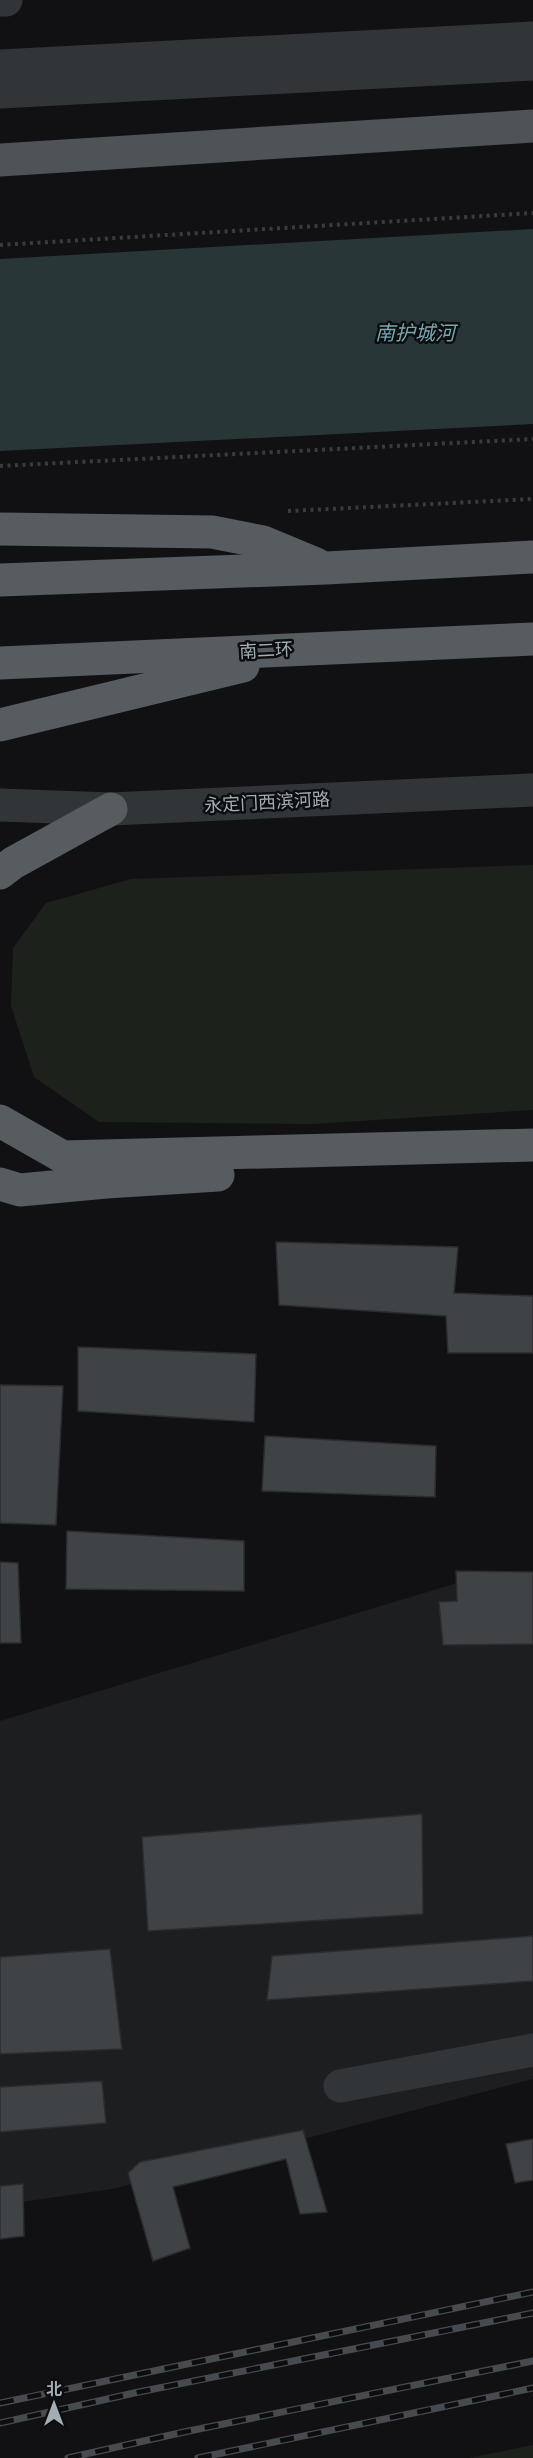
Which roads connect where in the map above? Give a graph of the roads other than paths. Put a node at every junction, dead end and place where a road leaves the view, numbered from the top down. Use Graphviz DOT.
graph roads {
  1 [pos="0,0"];
  2 [pos="6,0"];
  3 [pos="533,38"];
  4 [pos="533,64"];
  5 [pos="0,66"];
  6 [pos="0,92"];
  7 [pos="533,126"];
  8 [pos="0,160"];
  9 [pos="0,529"];
  10 [pos="533,557"];
  11 [pos="326,568"];
  12 [pos="0,580"];
  13 [pos="533,639"];
  14 [pos="317,648"];
  15 [pos="0,663"];
  16 [pos="0,725"];
  17 [pos="533,790"];
  18 [pos="0,805"];
  19 [pos="111,809"];
  20 [pos="0,873"];
  21 [pos="0,1121"];
  22 [pos="533,1145"];
  23 [pos="533,1157"];
  24 [pos="0,1184"];
  25 [pos="533,2050"];
  26 [pos="340,2086"];
  1 -- 2 [label="street"];
  3 -- 5 [label="street"];
  4 -- 6 [label="street"];
  7 -- 8 [label="main road"];
  9 -- 11 [label="highway"];
  10 -- 11 [label="highway"];
  11 -- 12 [label="highway"];
  13 -- 14 [label="highway, 南二环"];
  14 -- 15 [label="highway, 南二环"];
  14 -- 16 [label="highway"];
  17 -- 19 [label="street, 永定门西滨河路"];
  18 -- 19 [label="street, 永定门西滨河路"];
  19 -- 20 [label="highway"];
  21 -- 22 [label="highway"];
  23 -- 24 [label="highway"];
  25 -- 26 [label="street"];
}
